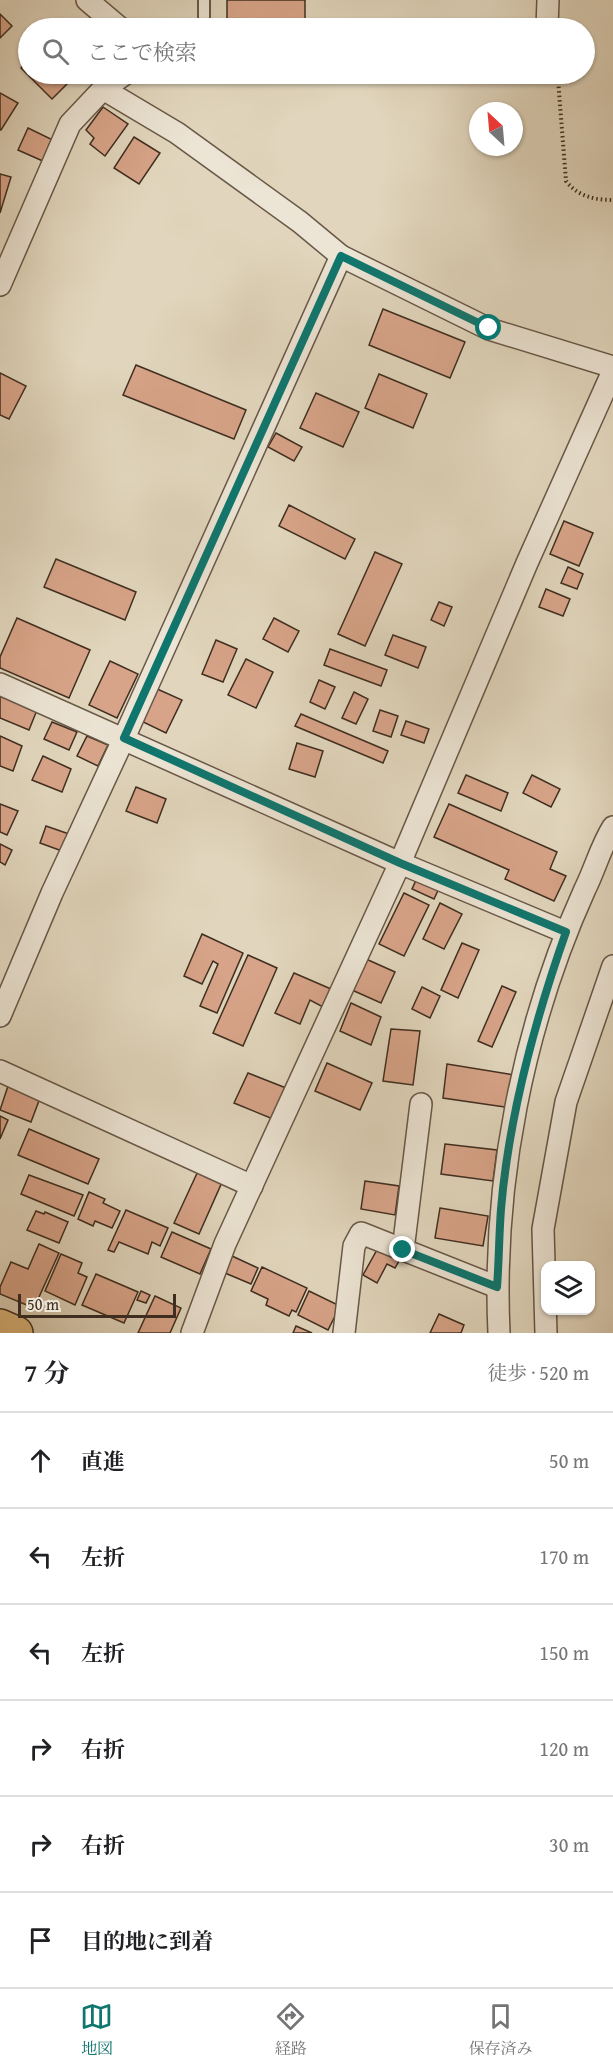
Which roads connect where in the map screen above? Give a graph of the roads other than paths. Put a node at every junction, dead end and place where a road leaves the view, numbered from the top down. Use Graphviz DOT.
graph roads {
  1 [pos="87,0"];
  2 [pos="204,0"];
  3 [pos="548,0"];
  4 [pos="108,18"];
  5 [pos="204,18"];
  6 [pos="548,18"];
  7 [pos="110,84"];
  8 [pos="103,89"];
  9 [pos="341,256"];
  10 [pos="0,285"];
  11 [pos="613,369"];
  12 [pos="0,684"];
  13 [pos="124,738"];
  14 [pos="613,827"];
  15 [pos="400,863"];
  16 [pos="566,932"];
  17 [pos="613,966"];
  18 [pos="0,1016"];
  19 [pos="0,1071"];
  20 [pos="421,1104"];
  21 [pos="252,1186"];
  22 [pos="403,1250"];
  23 [pos="497,1287"];
  24 [pos="0,1326"];
  25 [pos="16,1333"];
  26 [pos="192,1333"];
  27 [pos="344,1333"];
  28 [pos="499,1333"];
  29 [pos="546,1333"];
  1 -- 4 [label="street"];
  2 -- 5 [label="lane"];
  3 -- 6 [label="street"];
  7 -- 8 [label="street"];
  8 -- 9 [label="street"];
  8 -- 10 [label="street"];
  9 -- 11 [label="street"];
  9 -- 13 [label="street"];
  11 -- 15 [label="street"];
  12 -- 13 [label="street"];
  13 -- 15 [label="street"];
  13 -- 18 [label="street"];
  14 -- 16 [label="street"];
  15 -- 16 [label="street"];
  15 -- 21 [label="street"];
  16 -- 23 [label="street"];
  17 -- 29 [label="street"];
  19 -- 21 [label="street"];
  20 -- 22 [label="street"];
  21 -- 26 [label="street"];
  22 -- 23 [label="street"];
  22 -- 27 [label="street"];
  23 -- 28 [label="street"];
  24 -- 25 [label="main road"];
}
